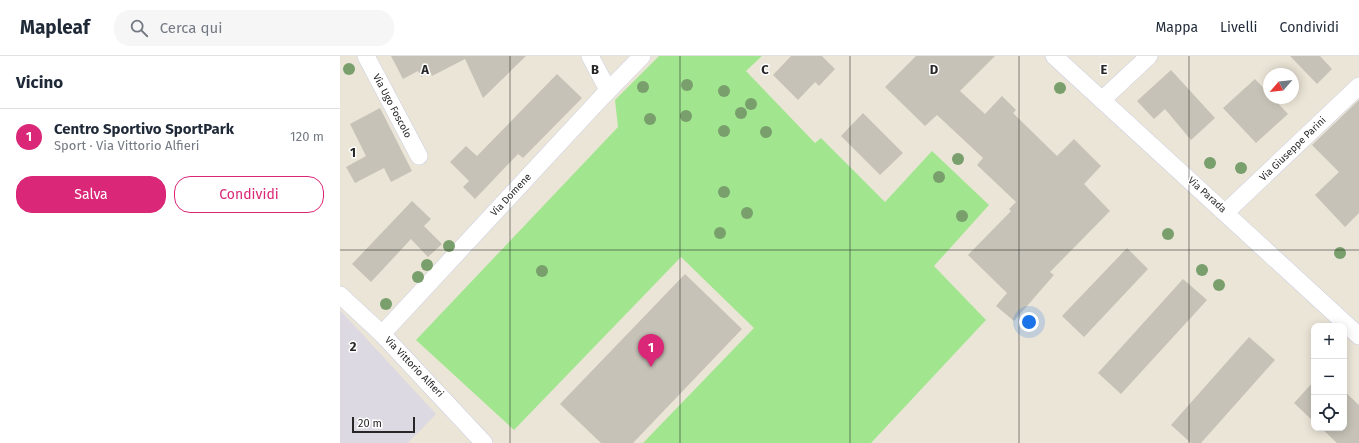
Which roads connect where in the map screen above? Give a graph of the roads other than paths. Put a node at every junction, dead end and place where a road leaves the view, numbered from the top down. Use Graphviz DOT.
graph roads {
  1 [pos="366,56"];
  2 [pos="590,56"];
  3 [pos="642,56"];
  4 [pos="1054,56"];
  5 [pos="1149,56"];
  6 [pos="1359,86"];
  7 [pos="608,90"];
  8 [pos="1102,100"];
  9 [pos="419,156"];
  10 [pos="1226,212"];
  11 [pos="340,295"];
  12 [pos="382,334"];
  13 [pos="1359,336"];
  14 [pos="484,443"];
  1 -- 9 [label="street, Via Ugo Foscolo"];
  2 -- 7 [label="street"];
  3 -- 7 [label="street, Via Domene"];
  4 -- 8 [label="street, Via Parada"];
  5 -- 8 [label="street"];
  6 -- 10 [label="street, Via Giuseppe Parini"];
  7 -- 12 [label="street, Via Domene"];
  8 -- 10 [label="street, Via Parada"];
  10 -- 13 [label="street, Via Parada"];
  11 -- 12 [label="street, Via Vittorio Alfieri"];
  12 -- 14 [label="street, Via Vittorio Alfieri"];
}
